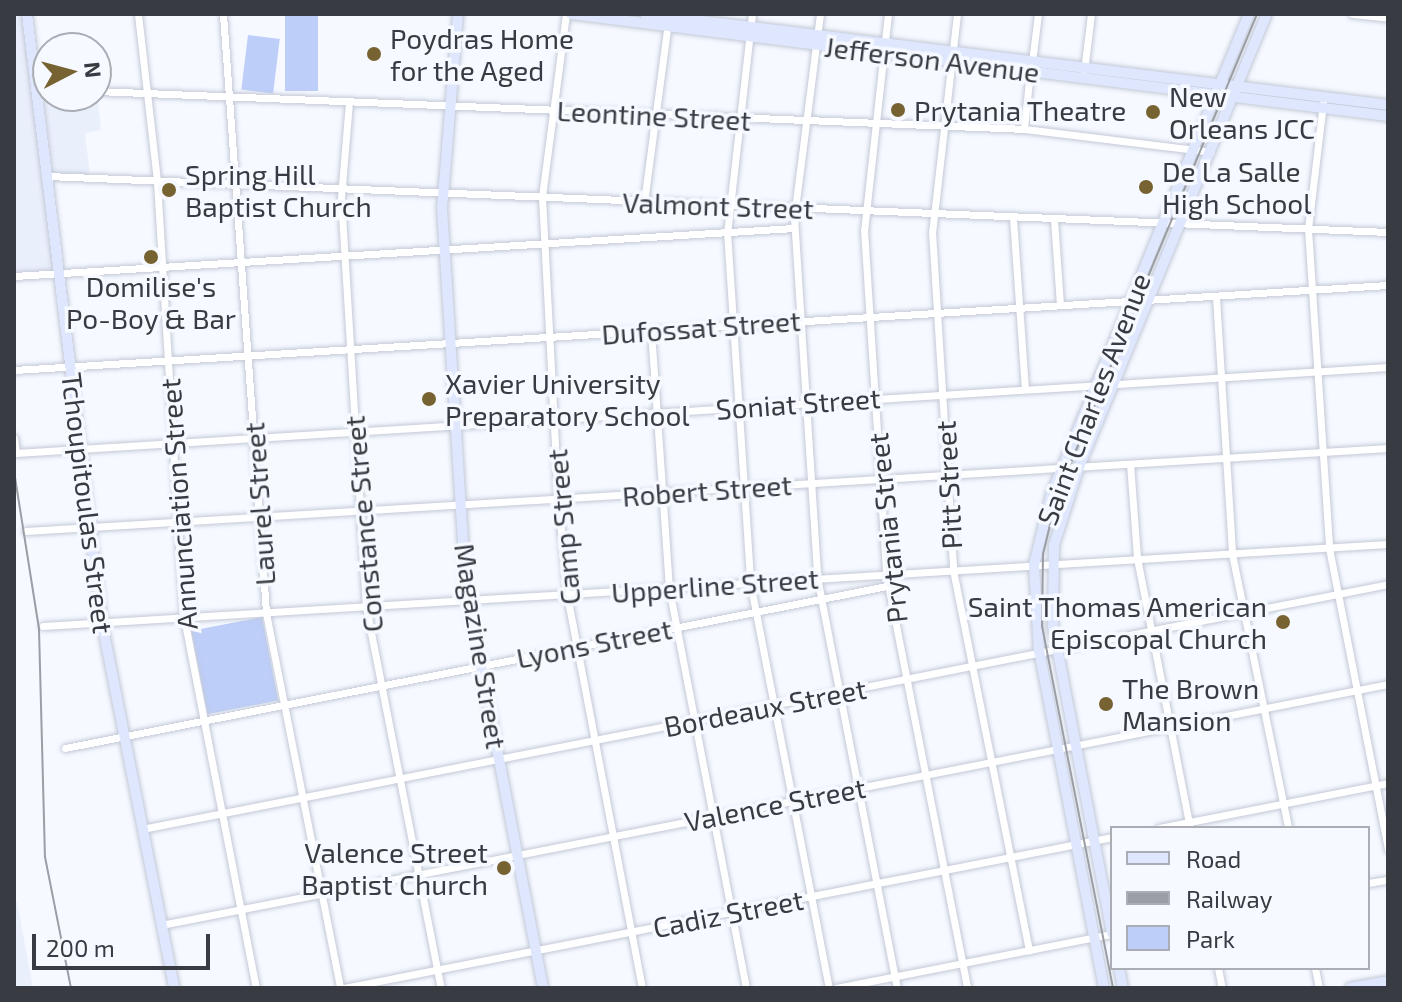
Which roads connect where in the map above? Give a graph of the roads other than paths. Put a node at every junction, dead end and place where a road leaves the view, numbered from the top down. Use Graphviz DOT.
graph roads {
  1 [pos="27,14"];
  2 [pos="138,14"];
  3 [pos="223,14"];
  4 [pos="458,14"];
  5 [pos="568,14"];
  6 [pos="645,14"];
  7 [pos="752,14"];
  8 [pos="820,14"];
  9 [pos="888,14"];
  10 [pos="957,14"];
  11 [pos="1038,14"];
  12 [pos="1091,14"];
  13 [pos="1249,14"];
  14 [pos="1267,14"];
  15 [pos="1352,14"];
  16 [pos="1388,18"];
  17 [pos="669,19"];
  18 [pos="750,32"];
  19 [pos="32,39"];
  20 [pos="817,41"];
  21 [pos="884,49"];
  22 [pos="951,57"];
  23 [pos="1031,66"];
  24 [pos="1084,72"];
  25 [pos="1219,90"];
  26 [pos="112,92"];
  27 [pos="1234,92"];
  28 [pos="148,94"];
  29 [pos="231,97"];
  30 [pos="349,102"];
  31 [pos="1323,103"];
  32 [pos="1388,105"];
  33 [pos="451,106"];
  34 [pos="554,110"];
  35 [pos="43,112"];
  36 [pos="657,114"];
  37 [pos="1388,116"];
  38 [pos="739,119"];
  39 [pos="807,120"];
  40 [pos="876,123"];
  41 [pos="944,125"];
  42 [pos="1024,129"];
  43 [pos="1193,150"];
  44 [pos="1211,152"];
  45 [pos="47,176"];
  46 [pos="157,182"];
  47 [pos="239,186"];
  48 [pos="341,190"];
  49 [pos="443,195"];
  50 [pos="542,197"];
  51 [pos="644,202"];
  52 [pos="728,206"];
  53 [pos="795,207"];
  54 [pos="865,210"];
  55 [pos="934,214"];
  56 [pos="1013,218"];
  57 [pos="1054,219"];
  58 [pos="1163,223"];
  59 [pos="1182,224"];
  60 [pos="794,228"];
  61 [pos="1308,229"];
  62 [pos="727,232"];
  63 [pos="1388,232"];
  64 [pos="543,243"];
  65 [pos="444,249"];
  66 [pos="344,255"];
  67 [pos="244,262"];
  68 [pos="162,266"];
  69 [pos="59,272"];
  70 [pos="14,276"];
  71 [pos="1388,285"];
  72 [pos="1312,290"];
  73 [pos="1216,297"];
  74 [pos="1150,300"];
  75 [pos="1130,302"];
  76 [pos="1060,305"];
  77 [pos="1019,308"];
  78 [pos="937,313"];
  79 [pos="869,317"];
  80 [pos="800,321"];
  81 [pos="733,325"];
  82 [pos="651,331"];
  83 [pos="548,337"];
  84 [pos="450,343"];
  85 [pos="349,349"];
  86 [pos="250,355"];
  87 [pos="167,361"];
  88 [pos="70,367"];
  89 [pos="1388,367"];
  90 [pos="14,370"];
  91 [pos="1317,371"];
  92 [pos="1222,377"];
  93 [pos="1114,383"];
  94 [pos="1097,384"];
  95 [pos="1025,388"];
  96 [pos="943,393"];
  97 [pos="874,397"];
  98 [pos="805,402"];
  99 [pos="739,407"];
  100 [pos="657,412"];
  101 [pos="554,419"];
  102 [pos="456,425"];
  103 [pos="355,432"];
  104 [pos="14,438"];
  105 [pos="254,438"];
  106 [pos="173,442"];
  107 [pos="80,448"];
  108 [pos="1388,448"];
  109 [pos="1322,451"];
  110 [pos="1227,458"];
  111 [pos="1130,464"];
  112 [pos="1079,467"];
  113 [pos="1062,468"];
  114 [pos="948,474"];
  115 [pos="879,479"];
  116 [pos="810,483"];
  117 [pos="744,488"];
  118 [pos="663,493"];
  119 [pos="558,499"];
  120 [pos="461,505"];
  121 [pos="360,512"];
  122 [pos="259,518"];
  123 [pos="178,522"];
  124 [pos="90,528"];
  125 [pos="26,531"];
  126 [pos="1388,544"];
  127 [pos="1329,548"];
  128 [pos="1232,554"];
  129 [pos="1137,558"];
  130 [pos="1052,564"];
  131 [pos="1034,565"];
  132 [pos="953,570"];
  133 [pos="886,574"];
  134 [pos="817,577"];
  135 [pos="750,582"];
  136 [pos="1388,584"];
  137 [pos="887,586"];
  138 [pos="669,588"];
  139 [pos="1338,594"];
  140 [pos="567,595"];
  141 [pos="821,599"];
  142 [pos="468,600"];
  143 [pos="366,607"];
  144 [pos="756,612"];
  145 [pos="1245,612"];
  146 [pos="266,613"];
  147 [pos="184,618"];
  148 [pos="102,623"];
  149 [pos="43,626"];
  150 [pos="675,628"];
  151 [pos="1152,631"];
  152 [pos="576,647"];
  153 [pos="1057,649"];
  154 [pos="1039,652"];
  155 [pos="480,666"];
  156 [pos="973,666"];
  157 [pos="907,679"];
  158 [pos="1388,684"];
  159 [pos="381,685"];
  160 [pos="1357,690"];
  161 [pos="839,693"];
  162 [pos="283,704"];
  163 [pos="774,705"];
  164 [pos="1264,708"];
  165 [pos="204,720"];
  166 [pos="694,721"];
  167 [pos="1171,726"];
  168 [pos="124,736"];
  169 [pos="594,741"];
  170 [pos="1075,745"];
  171 [pos="65,748"];
  172 [pos="1057,749"];
  173 [pos="499,759"];
  174 [pos="992,761"];
  175 [pos="925,775"];
  176 [pos="400,778"];
  177 [pos="1388,783"];
  178 [pos="1376,785"];
  179 [pos="858,788"];
  180 [pos="301,797"];
  181 [pos="793,801"];
  182 [pos="1283,804"];
  183 [pos="222,813"];
  184 [pos="712,816"];
  185 [pos="1190,825"];
  186 [pos="1288,826"];
  187 [pos="142,829"];
  188 [pos="613,836"];
  189 [pos="1110,837"];
  190 [pos="1094,841"];
  191 [pos="1076,844"];
  192 [pos="1388,849"];
  193 [pos="517,855"];
  194 [pos="1011,857"];
  195 [pos="944,870"];
  196 [pos="419,874"];
  197 [pos="876,883"];
  198 [pos="320,893"];
  199 [pos="811,896"];
  200 [pos="240,909"];
  201 [pos="731,912"];
  202 [pos="1110,924"];
  203 [pos="161,925"];
  204 [pos="631,932"];
  205 [pos="1110,934"];
  206 [pos="1094,937"];
  207 [pos="536,950"];
  208 [pos="1029,950"];
  209 [pos="962,963"];
  210 [pos="437,970"];
  211 [pos="895,976"];
  212 [pos="1388,981"];
  213 [pos="174,988"];
  214 [pos="256,988"];
  215 [pos="342,988"];
  216 [pos="441,988"];
  217 [pos="543,988"];
  218 [pos="642,988"];
  219 [pos="746,988"];
  220 [pos="829,988"];
  221 [pos="836,988"];
  222 [pos="897,988"];
  223 [pos="967,988"];
  224 [pos="1104,988"];
  225 [pos="1350,988"];
  1 -- 19 [label="street, Tchoupitoulas Street"];
  2 -- 28 [label="street, Annunciation Street"];
  3 -- 29 [label="street, Laurel Street"];
  4 -- 33 [label="street, Magazine Street"];
  5 -- 17 [label="street, Jefferson Avenue"];
  5 -- 34 [label="street, Camp Street"];
  6 -- 17 [label="street, Jefferson Avenue"];
  7 -- 18 [label="street"];
  8 -- 20 [label="street"];
  9 -- 21 [label="street, Prytania Street"];
  10 -- 22 [label="street, Pitt Street"];
  11 -- 23 [label="street"];
  12 -- 24 [label="street"];
  13 -- 25 [label="street, Saint Charles Avenue"];
  14 -- 27 [label="street, Saint Charles Avenue"];
  15 -- 16 [label="street"];
  17 -- 18 [label="street, Jefferson Avenue"];
  17 -- 36 [label="street"];
  18 -- 20 [label="street, Jefferson Avenue"];
  18 -- 38 [label="street"];
  20 -- 21 [label="street, Jefferson Avenue"];
  20 -- 39 [label="street"];
  21 -- 22 [label="street, Jefferson Avenue"];
  21 -- 40 [label="street, Prytania Street"];
  22 -- 23 [label="street, Jefferson Avenue"];
  22 -- 41 [label="street, Pitt Street"];
  23 -- 24 [label="street, Jefferson Avenue"];
  23 -- 42 [label="street"];
  24 -- 25 [label="street, Jefferson Avenue"];
  25 -- 27 [label="street, Jefferson Avenue"];
  25 -- 43 [label="street, Saint Charles Avenue"];
  26 -- 28 [label="street, Leontine Street"];
  27 -- 31 [label="street, Jefferson Avenue"];
  27 -- 44 [label="street, Saint Charles Avenue"];
  28 -- 29 [label="street, Leontine Street"];
  28 -- 46 [label="street, Annunciation Street"];
  29 -- 30 [label="street, Leontine Street"];
  29 -- 47 [label="street, Laurel Street"];
  30 -- 33 [label="street, Leontine Street"];
  30 -- 48 [label="street, Constance Street"];
  31 -- 32 [label="street, Jefferson Avenue"];
  31 -- 37 [label="street, Jefferson Avenue"];
  31 -- 61 [label="street"];
  33 -- 34 [label="street, Leontine Street"];
  33 -- 49 [label="street, Magazine Street"];
  34 -- 36 [label="street, Leontine Street"];
  34 -- 50 [label="street, Camp Street"];
  35 -- 45 [label="street, Tchoupitoulas Street"];
  36 -- 38 [label="street, Leontine Street"];
  36 -- 51 [label="street"];
  38 -- 39 [label="street, Leontine Street"];
  38 -- 52 [label="street"];
  39 -- 40 [label="street, Leontine Street"];
  39 -- 53 [label="street"];
  40 -- 41 [label="street, Leontine Street"];
  40 -- 54 [label="street, Prytania Street"];
  41 -- 42 [label="street, Leontine Street"];
  41 -- 55 [label="street, Pitt Street"];
  42 -- 43 [label="street, Leontine Street"];
  43 -- 44 [label="street, Leontine Street"];
  43 -- 58 [label="street, Saint Charles Avenue"];
  44 -- 59 [label="street, Saint Charles Avenue"];
  45 -- 46 [label="street, Valmont Street"];
  45 -- 69 [label="street, Tchoupitoulas Street"];
  46 -- 47 [label="street, Valmont Street"];
  46 -- 68 [label="street, Annunciation Street"];
  47 -- 48 [label="street, Valmont Street"];
  47 -- 67 [label="street, Laurel Street"];
  48 -- 49 [label="street, Valmont Street"];
  48 -- 66 [label="street, Constance Street"];
  49 -- 50 [label="street, Valmont Street"];
  49 -- 65 [label="street, Magazine Street"];
  50 -- 51 [label="street, Valmont Street"];
  50 -- 64 [label="street, Camp Street"];
  51 -- 52 [label="street, Valmont Street"];
  52 -- 53 [label="street, Valmont Street"];
  52 -- 62 [label="street"];
  53 -- 54 [label="street, Valmont Street"];
  53 -- 60 [label="street"];
  54 -- 55 [label="street, Valmont Street"];
  54 -- 79 [label="street, Prytania Street"];
  55 -- 56 [label="street, Valmont Street"];
  55 -- 78 [label="street, Pitt Street"];
  56 -- 57 [label="street, Valmont Street"];
  56 -- 77 [label="street"];
  57 -- 58 [label="street, Valmont Street"];
  57 -- 76 [label="street"];
  58 -- 59 [label="street, Valmont Street"];
  58 -- 75 [label="street, Saint Charles Avenue"];
  59 -- 61 [label="street, Valmont Street"];
  59 -- 74 [label="street, Saint Charles Avenue"];
  60 -- 62 [label="street"];
  60 -- 80 [label="street"];
  61 -- 63 [label="street, Valmont Street"];
  61 -- 72 [label="street"];
  62 -- 64 [label="street"];
  62 -- 81 [label="street"];
  64 -- 65 [label="street"];
  64 -- 83 [label="street, Camp Street"];
  65 -- 66 [label="street"];
  65 -- 84 [label="street, Magazine Street"];
  66 -- 67 [label="street"];
  66 -- 85 [label="street, Constance Street"];
  67 -- 68 [label="street"];
  67 -- 86 [label="street, Laurel Street"];
  68 -- 69 [label="street"];
  68 -- 87 [label="street, Annunciation Street"];
  69 -- 70 [label="street"];
  69 -- 88 [label="street, Tchoupitoulas Street"];
  71 -- 72 [label="street, Dufossat Street"];
  72 -- 73 [label="street, Dufossat Street"];
  72 -- 91 [label="street"];
  73 -- 74 [label="street, Dufossat Street"];
  73 -- 92 [label="street"];
  74 -- 75 [label="street, Dufossat Street"];
  74 -- 93 [label="street, Saint Charles Avenue"];
  75 -- 76 [label="street, Dufossat Street"];
  75 -- 94 [label="street, Saint Charles Avenue"];
  76 -- 77 [label="street, Dufossat Street"];
  77 -- 78 [label="street, Dufossat Street"];
  77 -- 95 [label="street"];
  78 -- 79 [label="street, Dufossat Street"];
  78 -- 96 [label="street, Pitt Street"];
  79 -- 80 [label="street, Dufossat Street"];
  79 -- 97 [label="street, Prytania Street"];
  80 -- 81 [label="street, Dufossat Street"];
  80 -- 98 [label="street"];
  81 -- 82 [label="street, Dufossat Street"];
  81 -- 99 [label="street"];
  82 -- 83 [label="street, Dufossat Street"];
  82 -- 100 [label="street"];
  83 -- 84 [label="street, Dufossat Street"];
  83 -- 101 [label="street, Camp Street"];
  84 -- 85 [label="street, Dufossat Street"];
  84 -- 102 [label="street, Magazine Street"];
  85 -- 86 [label="street, Dufossat Street"];
  85 -- 103 [label="street, Constance Street"];
  86 -- 87 [label="street, Dufossat Street"];
  86 -- 105 [label="street, Laurel Street"];
  87 -- 88 [label="street, Dufossat Street"];
  87 -- 106 [label="street, Annunciation Street"];
  88 -- 90 [label="street, Dufossat Street"];
  88 -- 107 [label="street, Tchoupitoulas Street"];
  89 -- 91 [label="street, Soniat Street"];
  91 -- 92 [label="street, Soniat Street"];
  91 -- 109 [label="street"];
  92 -- 93 [label="street, Soniat Street"];
  92 -- 110 [label="street"];
  93 -- 94 [label="street, Soniat Street"];
  93 -- 112 [label="street, Saint Charles Avenue"];
  94 -- 95 [label="street, Soniat Street"];
  94 -- 113 [label="street, Saint Charles Avenue"];
  95 -- 96 [label="street, Soniat Street"];
  96 -- 97 [label="street, Soniat Street"];
  96 -- 114 [label="street, Pitt Street"];
  97 -- 98 [label="street, Soniat Street"];
  97 -- 115 [label="street, Prytania Street"];
  98 -- 99 [label="street, Soniat Street"];
  98 -- 116 [label="street"];
  99 -- 100 [label="street, Soniat Street"];
  99 -- 117 [label="street"];
  100 -- 101 [label="street, Soniat Street"];
  100 -- 118 [label="street"];
  101 -- 102 [label="street, Soniat Street"];
  101 -- 119 [label="street, Camp Street"];
  102 -- 103 [label="street, Soniat Street"];
  102 -- 120 [label="street, Magazine Street"];
  103 -- 105 [label="street, Soniat Street"];
  103 -- 121 [label="street, Constance Street"];
  104 -- 107 [label="street, Soniat Street"];
  105 -- 106 [label="street, Soniat Street"];
  105 -- 122 [label="street, Laurel Street"];
  106 -- 107 [label="street, Soniat Street"];
  106 -- 123 [label="street, Annunciation Street"];
  107 -- 124 [label="street, Tchoupitoulas Street"];
  108 -- 109 [label="street, Robert Street"];
  109 -- 110 [label="street, Robert Street"];
  109 -- 127 [label="street"];
  110 -- 111 [label="street, Robert Street"];
  110 -- 128 [label="street"];
  111 -- 112 [label="street, Robert Street"];
  111 -- 129 [label="street"];
  112 -- 113 [label="street, Robert Street"];
  112 -- 130 [label="street, Saint Charles Avenue"];
  113 -- 114 [label="street, Robert Street"];
  113 -- 131 [label="street, Saint Charles Avenue"];
  114 -- 115 [label="street, Robert Street"];
  114 -- 132 [label="street, Pitt Street"];
  115 -- 116 [label="street, Robert Street"];
  115 -- 133 [label="street, Prytania Street"];
  116 -- 117 [label="street, Robert Street"];
  116 -- 134 [label="street"];
  117 -- 118 [label="street, Robert Street"];
  117 -- 135 [label="street"];
  118 -- 119 [label="street, Robert Street"];
  118 -- 138 [label="street"];
  119 -- 120 [label="street, Robert Street"];
  119 -- 140 [label="street, Camp Street"];
  120 -- 121 [label="street, Robert Street"];
  120 -- 142 [label="street, Magazine Street"];
  121 -- 122 [label="street, Robert Street"];
  121 -- 143 [label="street, Constance Street"];
  122 -- 123 [label="street, Robert Street"];
  122 -- 146 [label="street, Laurel Street"];
  123 -- 124 [label="street, Robert Street"];
  123 -- 147 [label="street, Annunciation Street"];
  124 -- 125 [label="street, Robert Street"];
  124 -- 148 [label="street, Tchoupitoulas Street"];
  126 -- 127 [label="street, Upperline Street"];
  127 -- 128 [label="street, Upperline Street"];
  127 -- 139 [label="street"];
  128 -- 129 [label="street, Upperline Street"];
  128 -- 145 [label="street"];
  129 -- 130 [label="street, Upperline Street"];
  129 -- 151 [label="street"];
  130 -- 131 [label="street, Upperline Street"];
  130 -- 153 [label="street, Saint Charles Avenue"];
  131 -- 132 [label="street, Upperline Street"];
  131 -- 154 [label="street, Saint Charles Avenue"];
  132 -- 133 [label="street, Upperline Street"];
  132 -- 156 [label="street, Pitt Street"];
  133 -- 134 [label="street, Upperline Street"];
  133 -- 137 [label="street, Prytania Street"];
  134 -- 135 [label="street, Upperline Street"];
  134 -- 141 [label="street"];
  135 -- 138 [label="street, Upperline Street"];
  135 -- 144 [label="street"];
  136 -- 139 [label="street, Bordeaux Street"];
  137 -- 141 [label="street, Lyons Street"];
  137 -- 157 [label="street, Prytania Street"];
  138 -- 140 [label="street, Upperline Street"];
  138 -- 150 [label="street"];
  139 -- 145 [label="street, Bordeaux Street"];
  139 -- 160 [label="street"];
  140 -- 142 [label="street, Upperline Street"];
  140 -- 152 [label="street, Camp Street"];
  141 -- 144 [label="street, Lyons Street"];
  141 -- 161 [label="street"];
  142 -- 143 [label="street, Upperline Street"];
  142 -- 155 [label="street, Magazine Street"];
  143 -- 146 [label="street, Upperline Street"];
  143 -- 159 [label="street, Constance Street"];
  144 -- 150 [label="street, Lyons Street"];
  144 -- 163 [label="street"];
  145 -- 151 [label="street, Bordeaux Street"];
  145 -- 164 [label="street"];
  146 -- 147 [label="street, Upperline Street"];
  146 -- 162 [label="street, Laurel Street"];
  147 -- 148 [label="street, Upperline Street"];
  147 -- 165 [label="street, Annunciation Street"];
  148 -- 149 [label="street, Upperline Street"];
  148 -- 168 [label="street, Tchoupitoulas Street"];
  150 -- 152 [label="street, Lyons Street"];
  150 -- 166 [label="street"];
  151 -- 153 [label="street, Bordeaux Street"];
  151 -- 167 [label="street"];
  152 -- 155 [label="street, Lyons Street"];
  152 -- 169 [label="street, Camp Street"];
  153 -- 154 [label="street, Bordeaux Street"];
  153 -- 170 [label="street, Saint Charles Avenue"];
  154 -- 156 [label="street, Bordeaux Street"];
  154 -- 172 [label="street, Saint Charles Avenue"];
  155 -- 159 [label="street, Lyons Street"];
  155 -- 173 [label="street, Magazine Street"];
  156 -- 157 [label="street, Bordeaux Street"];
  156 -- 174 [label="street, Pitt Street"];
  157 -- 161 [label="street, Bordeaux Street"];
  157 -- 175 [label="street, Prytania Street"];
  158 -- 160 [label="street, Valence Street"];
  159 -- 162 [label="street, Lyons Street"];
  159 -- 176 [label="street, Constance Street"];
  160 -- 164 [label="street, Valence Street"];
  160 -- 178 [label="street"];
  161 -- 163 [label="street, Bordeaux Street"];
  161 -- 179 [label="street"];
  162 -- 165 [label="street, Lyons Street"];
  162 -- 180 [label="street, Laurel Street"];
  163 -- 166 [label="street, Bordeaux Street"];
  163 -- 181 [label="street"];
  164 -- 167 [label="street, Valence Street"];
  164 -- 182 [label="street"];
  165 -- 168 [label="street, Lyons Street"];
  165 -- 183 [label="street, Annunciation Street"];
  166 -- 169 [label="street, Bordeaux Street"];
  166 -- 184 [label="street"];
  167 -- 170 [label="street, Valence Street"];
  167 -- 185 [label="street"];
  168 -- 171 [label="street, Lyons Street"];
  168 -- 187 [label="street, Tchoupitoulas Street"];
  169 -- 173 [label="street, Bordeaux Street"];
  169 -- 188 [label="street, Camp Street"];
  170 -- 172 [label="street, Valence Street"];
  170 -- 190 [label="street, Saint Charles Avenue"];
  172 -- 174 [label="street, Valence Street"];
  172 -- 191 [label="street, Saint Charles Avenue"];
  173 -- 176 [label="street, Bordeaux Street"];
  173 -- 193 [label="street, Magazine Street"];
  174 -- 175 [label="street, Valence Street"];
  174 -- 194 [label="street, Pitt Street"];
  175 -- 179 [label="street, Valence Street"];
  175 -- 195 [label="street, Prytania Street"];
  176 -- 180 [label="street, Bordeaux Street"];
  176 -- 196 [label="street, Constance Street"];
  177 -- 178 [label="street"];
  178 -- 182 [label="street"];
  178 -- 192 [label="street"];
  179 -- 181 [label="street, Valence Street"];
  179 -- 197 [label="street"];
  180 -- 183 [label="street, Bordeaux Street"];
  180 -- 198 [label="street, Laurel Street"];
  181 -- 184 [label="street, Valence Street"];
  181 -- 199 [label="street"];
  182 -- 185 [label="street"];
  182 -- 186 [label="street"];
  183 -- 187 [label="street, Bordeaux Street"];
  183 -- 200 [label="street, Annunciation Street"];
  184 -- 188 [label="street, Valence Street"];
  184 -- 201 [label="street"];
  187 -- 203 [label="street, Tchoupitoulas Street"];
  188 -- 193 [label="street, Valence Street"];
  188 -- 204 [label="street, Camp Street"];
  189 -- 190 [label="street, Cadiz Street"];
  190 -- 191 [label="street, Cadiz Street"];
  190 -- 202 [label="street, Saint Charles Avenue"];
  191 -- 194 [label="street, Cadiz Street"];
  191 -- 206 [label="street, Saint Charles Avenue"];
  193 -- 196 [label="street, Valence Street"];
  193 -- 207 [label="street, Magazine Street"];
  194 -- 195 [label="street, Cadiz Street"];
  194 -- 208 [label="street, Pitt Street"];
  195 -- 197 [label="street, Cadiz Street"];
  195 -- 209 [label="street, Prytania Street"];
  196 -- 198 [label="street, Valence Street"];
  196 -- 210 [label="street, Constance Street"];
  197 -- 199 [label="street, Cadiz Street"];
  197 -- 211 [label="street"];
  198 -- 200 [label="street, Valence Street"];
  198 -- 215 [label="street, Laurel Street"];
  199 -- 201 [label="street, Cadiz Street"];
  199 -- 220 [label="street"];
  200 -- 203 [label="street, Valence Street"];
  200 -- 214 [label="street, Annunciation Street"];
  201 -- 204 [label="street, Cadiz Street"];
  201 -- 219 [label="street"];
  203 -- 213 [label="street, Tchoupitoulas Street"];
  204 -- 207 [label="street, Cadiz Street"];
  204 -- 218 [label="street, Camp Street"];
  205 -- 206 [label="street"];
  206 -- 208 [label="street"];
  206 -- 224 [label="street, Saint Charles Avenue"];
  207 -- 210 [label="street, Cadiz Street"];
  207 -- 217 [label="street, Magazine Street"];
  208 -- 209 [label="street"];
  209 -- 211 [label="street"];
  209 -- 223 [label="street, Prytania Street"];
  210 -- 215 [label="street, Cadiz Street"];
  210 -- 216 [label="street, Constance Street"];
  211 -- 221 [label="street"];
  211 -- 222 [label="street"];
  212 -- 225 [label="street"];
}
